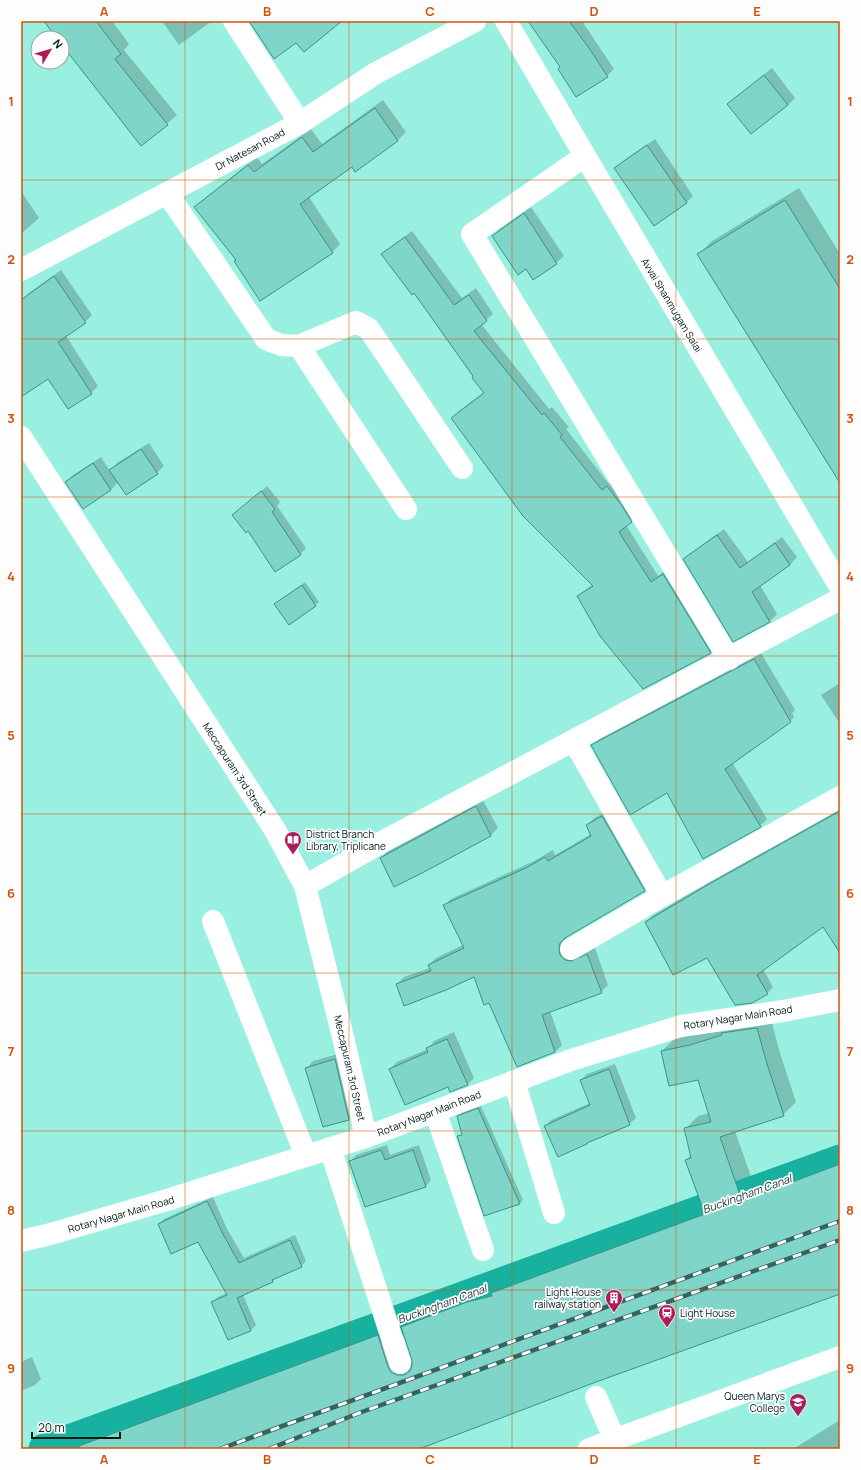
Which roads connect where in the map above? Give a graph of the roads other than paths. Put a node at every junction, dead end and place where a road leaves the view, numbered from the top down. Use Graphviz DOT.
graph roads {
  1 [pos="234,21"];
  2 [pos="475,21"];
  3 [pos="506,21"];
  4 [pos="300,123"];
  5 [pos="585,156"];
  6 [pos="167,193"];
  7 [pos="21,270"];
  8 [pos="299,346"];
  9 [pos="21,437"];
  10 [pos="462,468"];
  11 [pos="406,509"];
  12 [pos="840,588"];
  13 [pos="840,599"];
  14 [pos="729,659"];
  15 [pos="574,741"];
  16 [pos="839,799"];
  17 [pos="305,886"];
  18 [pos="662,896"];
  19 [pos="213,921"];
  20 [pos="571,949"];
  21 [pos="840,1000"];
  22 [pos="514,1081"];
  23 [pos="435,1111"];
  24 [pos="366,1137"];
  25 [pos="330,1148"];
  26 [pos="306,1156"];
  27 [pos="554,1213"];
  28 [pos="21,1241"];
  29 [pos="483,1250"];
  30 [pos="840,1357"];
  31 [pos="400,1363"];
  32 [pos="596,1397"];
  33 [pos="615,1440"];
  34 [pos="589,1449"];
  1 -- 4 [label="street"];
  2 -- 4 [label="street, Dr Natesan Road"];
  3 -- 5 [label="street, Avvai Shanmugam Salai"];
  4 -- 6 [label="street, Dr Natesan Road"];
  5 -- 12 [label="street, Avvai Shanmugam Salai"];
  5 -- 14 [label="street"];
  6 -- 7 [label="street, Dr Natesan Road"];
  6 -- 8 [label="street"];
  8 -- 10 [label="street"];
  8 -- 11 [label="street"];
  9 -- 17 [label="street, Meccapuram 3rd Street"];
  13 -- 14 [label="street"];
  14 -- 15 [label="street"];
  15 -- 17 [label="street"];
  15 -- 18 [label="street"];
  16 -- 18 [label="street"];
  17 -- 24 [label="street, Meccapuram 3rd Street"];
  18 -- 20 [label="street"];
  19 -- 26 [label="street"];
  21 -- 22 [label="street, Rotary Nagar Main Road"];
  22 -- 23 [label="street, Rotary Nagar Main Road"];
  22 -- 27 [label="street"];
  23 -- 24 [label="street, Rotary Nagar Main Road"];
  23 -- 29 [label="street"];
  24 -- 25 [label="street, Rotary Nagar Main Road"];
  25 -- 26 [label="street, Rotary Nagar Main Road"];
  25 -- 31 [label="street"];
  26 -- 28 [label="street, Rotary Nagar Main Road"];
  30 -- 33 [label="street"];
  32 -- 33 [label="street"];
  33 -- 34 [label="street"];
}
